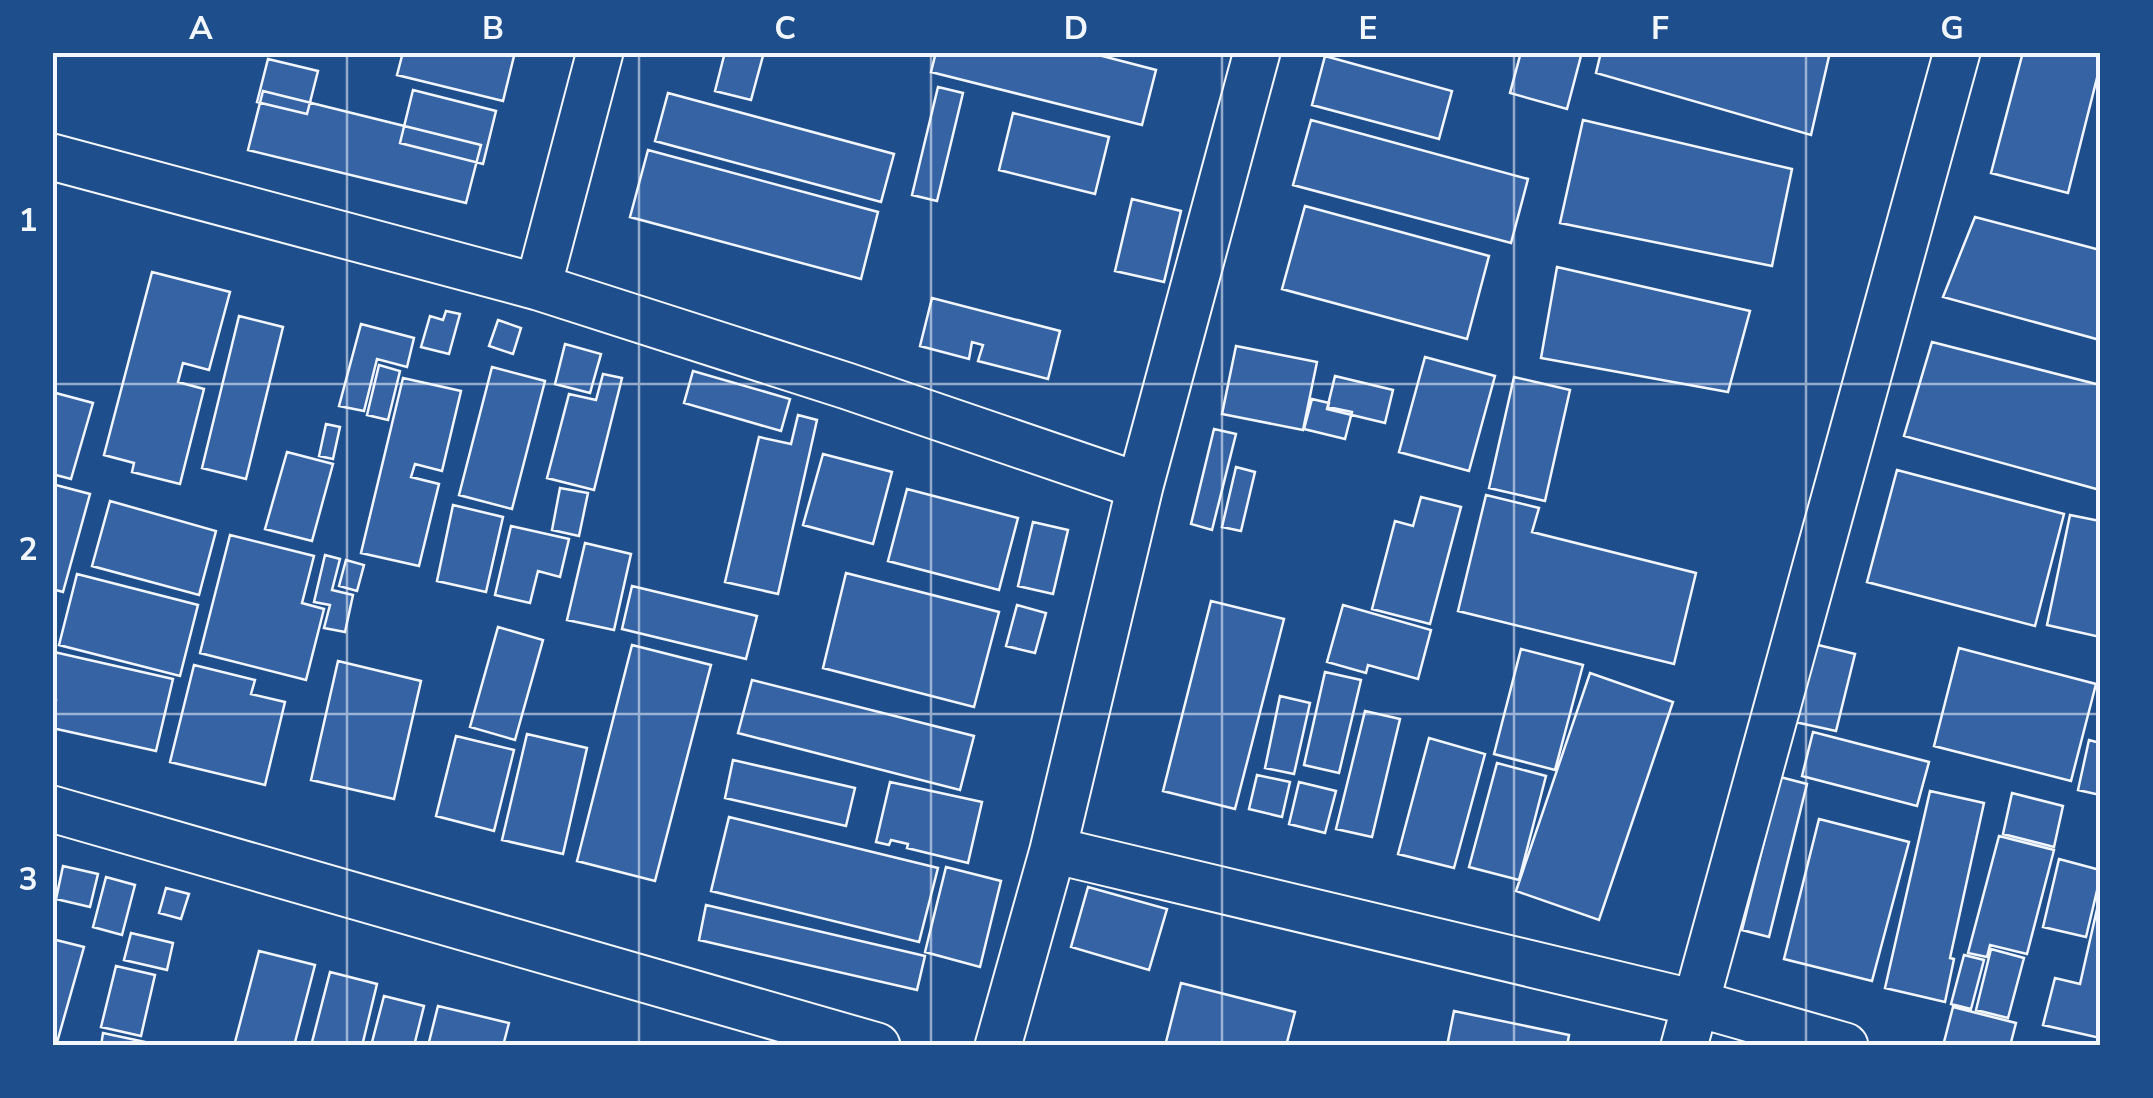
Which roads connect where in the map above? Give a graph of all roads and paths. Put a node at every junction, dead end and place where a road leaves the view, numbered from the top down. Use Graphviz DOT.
graph roads {
  1 [pos="600,52"];
  2 [pos="1257,52"];
  3 [pos="1957,52"];
  4 [pos="52,158"];
  5 [pos="538,287"];
  6 [pos="1140,486"];
  7 [pos="52,809"];
  8 [pos="1053,850"];
  9 [pos="1689,1024"];
  10 [pos="877,1046"];
  11 [pos="998,1046"];
  12 [pos="1845,1046"];
  1 -- 5 [label="street"];
  2 -- 6 [label="street"];
  3 -- 9 [label="street"];
  4 -- 5 [label="street"];
  5 -- 6 [label="street"];
  6 -- 8 [label="street"];
  7 -- 10 [label="street"];
  8 -- 9 [label="street"];
  8 -- 11 [label="street"];
  9 -- 12 [label="street"];
}
